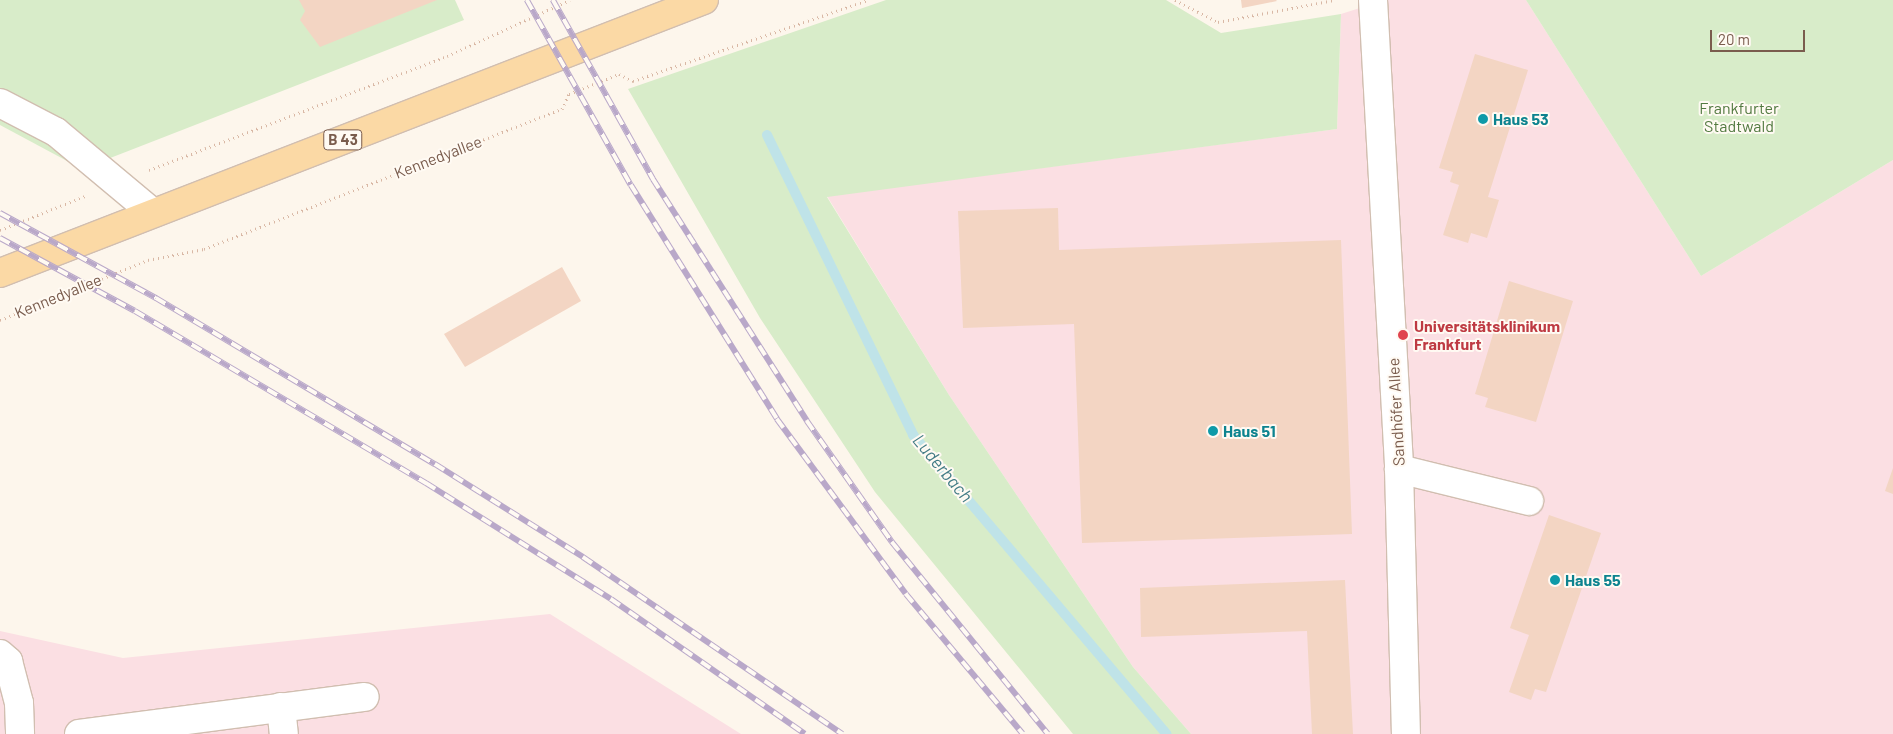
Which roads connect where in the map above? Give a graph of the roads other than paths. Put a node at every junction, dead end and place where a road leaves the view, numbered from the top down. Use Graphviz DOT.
graph roads {
  1 [pos="1374,0"];
  2 [pos="691,2"];
  3 [pos="0,103"];
  4 [pos="153,213"];
  5 [pos="0,273"];
  6 [pos="1399,469"];
  7 [pos="1529,501"];
  8 [pos="0,654"];
  9 [pos="365,697"];
  10 [pos="282,707"];
  11 [pos="20,734"];
  12 [pos="79,734"];
  13 [pos="284,734"];
  14 [pos="1406,734"];
  1 -- 6 [label="street, Sandhöfer Allee"];
  2 -- 4 [label="main road, B 43"];
  3 -- 4 [label="street"];
  4 -- 5 [label="main road, B 43"];
  6 -- 7 [label="street"];
  6 -- 14 [label="street, Sandhöfer Allee"];
  8 -- 11 [label="street"];
  9 -- 10 [label="street"];
  10 -- 12 [label="street"];
  10 -- 13 [label="street"];
}
